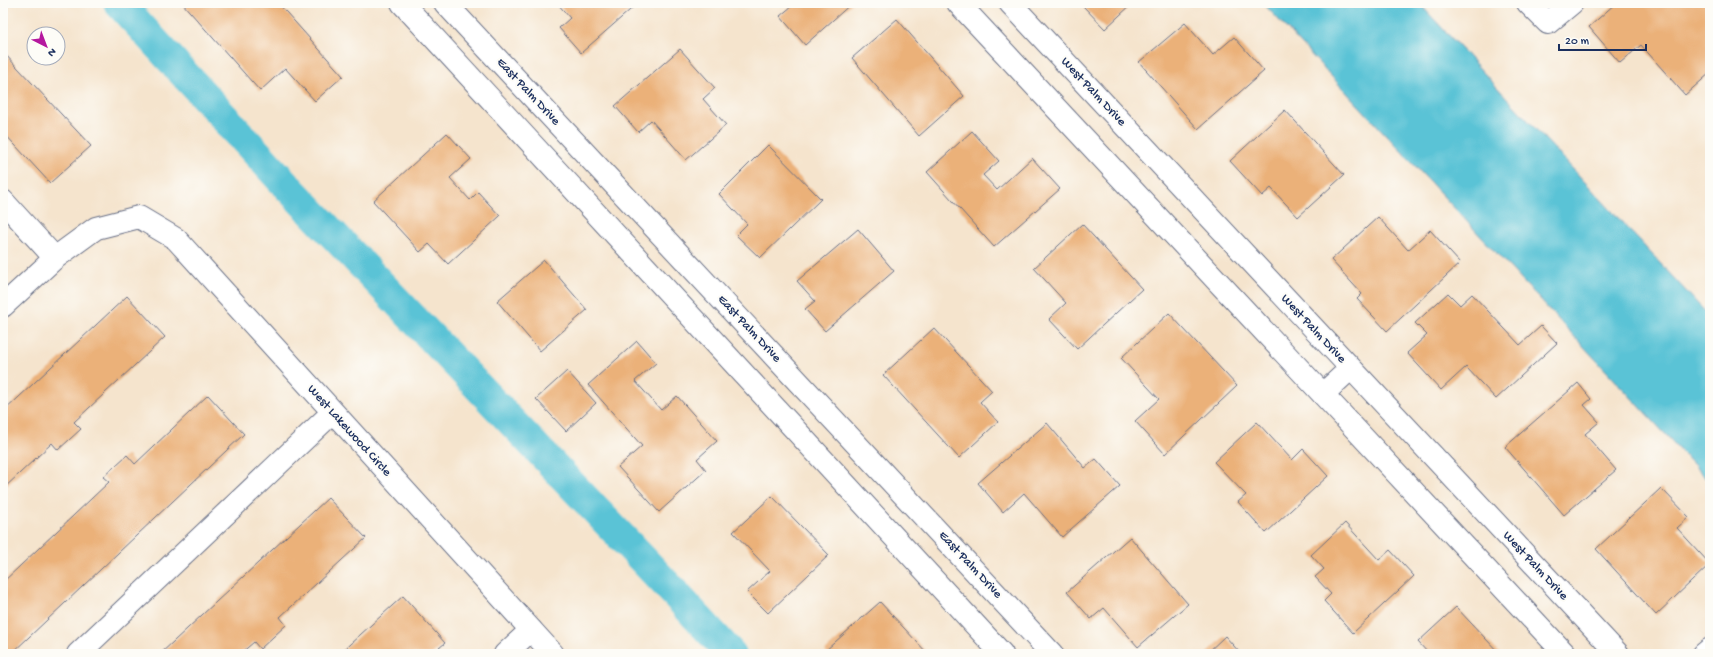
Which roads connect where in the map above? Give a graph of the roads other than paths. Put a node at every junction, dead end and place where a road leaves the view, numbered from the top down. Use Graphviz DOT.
graph roads {
  1 [pos="402,3"];
  2 [pos="445,3"];
  3 [pos="958,3"];
  4 [pos="1010,3"];
  5 [pos="1528,3"];
  6 [pos="1572,3"];
  7 [pos="491,52"];
  8 [pos="468,75"];
  9 [pos="3,201"];
  10 [pos="55,258"];
  11 [pos="3,306"];
  12 [pos="1350,369"];
  13 [pos="1323,394"];
  14 [pos="332,412"];
  15 [pos="531,630"];
  16 [pos="1710,649"];
  17 [pos="78,654"];
  18 [pos="504,654"];
  19 [pos="553,654"];
  20 [pos="1002,654"];
  21 [pos="1052,654"];
  22 [pos="1565,654"];
  23 [pos="1618,654"];
  24 [pos="1704,654"];
  1 -- 8 [label="street"];
  2 -- 7 [label="street, East Palm Drive"];
  3 -- 13 [label="street"];
  4 -- 12 [label="street, West Palm Drive"];
  5 -- 6 [label="street"];
  7 -- 8 [label="street"];
  7 -- 21 [label="street, East Palm Drive"];
  8 -- 20 [label="street"];
  9 -- 10 [label="street"];
  10 -- 11 [label="street"];
  10 -- 14 [label="street, West Lakewood Circle"];
  12 -- 13 [label="street"];
  12 -- 23 [label="street, West Palm Drive"];
  13 -- 22 [label="street"];
  14 -- 15 [label="street, West Lakewood Circle"];
  14 -- 17 [label="street"];
  15 -- 18 [label="street"];
  15 -- 19 [label="street, West Lakewood Circle"];
  16 -- 24 [label="street"];
}
